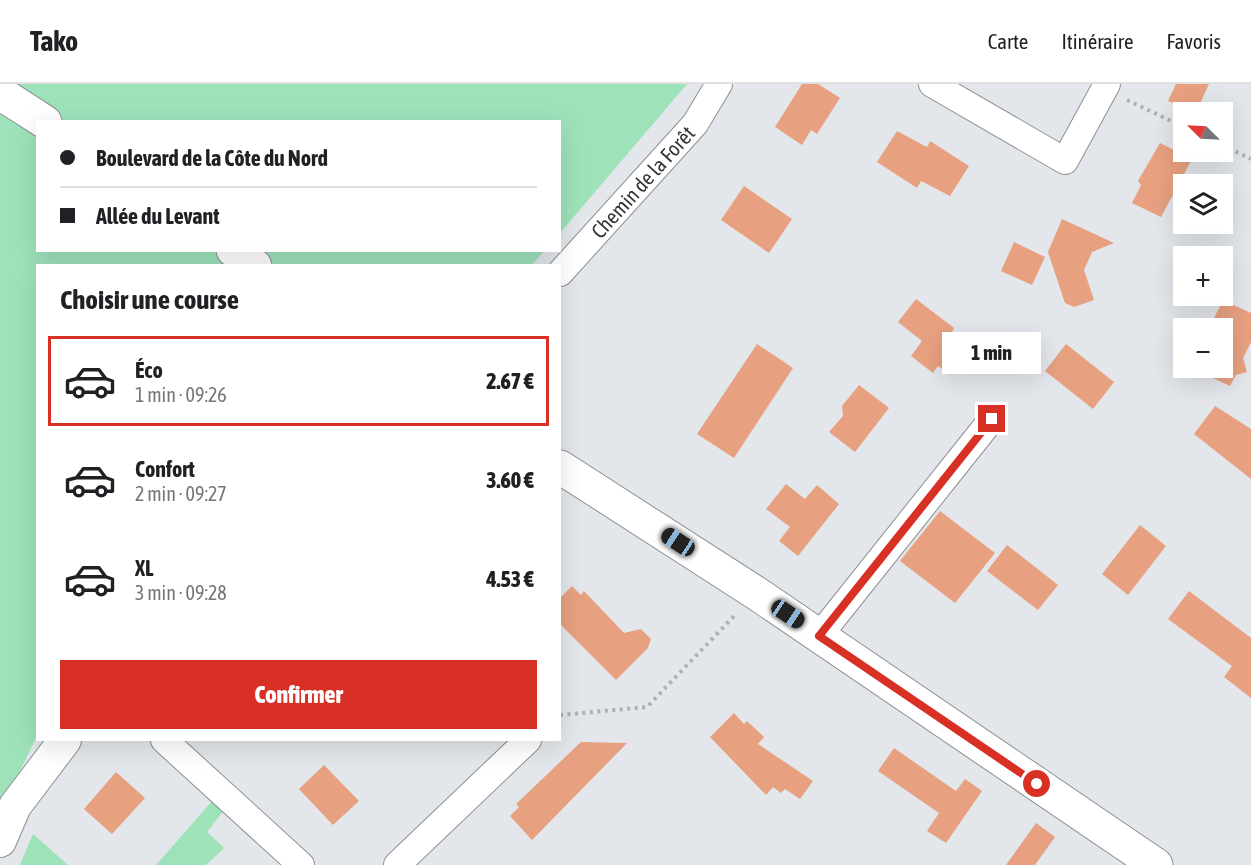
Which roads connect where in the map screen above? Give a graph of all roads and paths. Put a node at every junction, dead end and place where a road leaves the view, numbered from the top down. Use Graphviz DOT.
graph roads {
  1 [pos="719,84"];
  2 [pos="932,84"];
  3 [pos="1106,87"];
  4 [pos="0,93"];
  5 [pos="42,120"];
  6 [pos="1173,121"];
  7 [pos="1233,150"];
  8 [pos="1251,159"];
  9 [pos="236,252"];
  10 [pos="252,264"];
  11 [pos="561,272"];
  12 [pos="992,419"];
  13 [pos="561,468"];
  14 [pos="756,593"];
  15 [pos="819,636"];
  16 [pos="561,715"];
  17 [pos="64,741"];
  18 [pos="165,741"];
  19 [pos="527,741"];
  20 [pos="0,841"];
  21 [pos="301,865"];
  22 [pos="397,865"];
  23 [pos="1156,865"];
  1 -- 11 [label="street, Chemin de la Forêt"];
  2 -- 3 [label="street"];
  3 -- 6 [label="path"];
  4 -- 5 [label="main road"];
  7 -- 8 [label="path"];
  9 -- 10 [label="main road"];
  12 -- 15 [label="street"];
  13 -- 14 [label="main road"];
  14 -- 15 [label="main road"];
  14 -- 16 [label="path"];
  15 -- 23 [label="main road"];
  17 -- 20 [label="street"];
  18 -- 21 [label="street"];
  19 -- 22 [label="street"];
}
